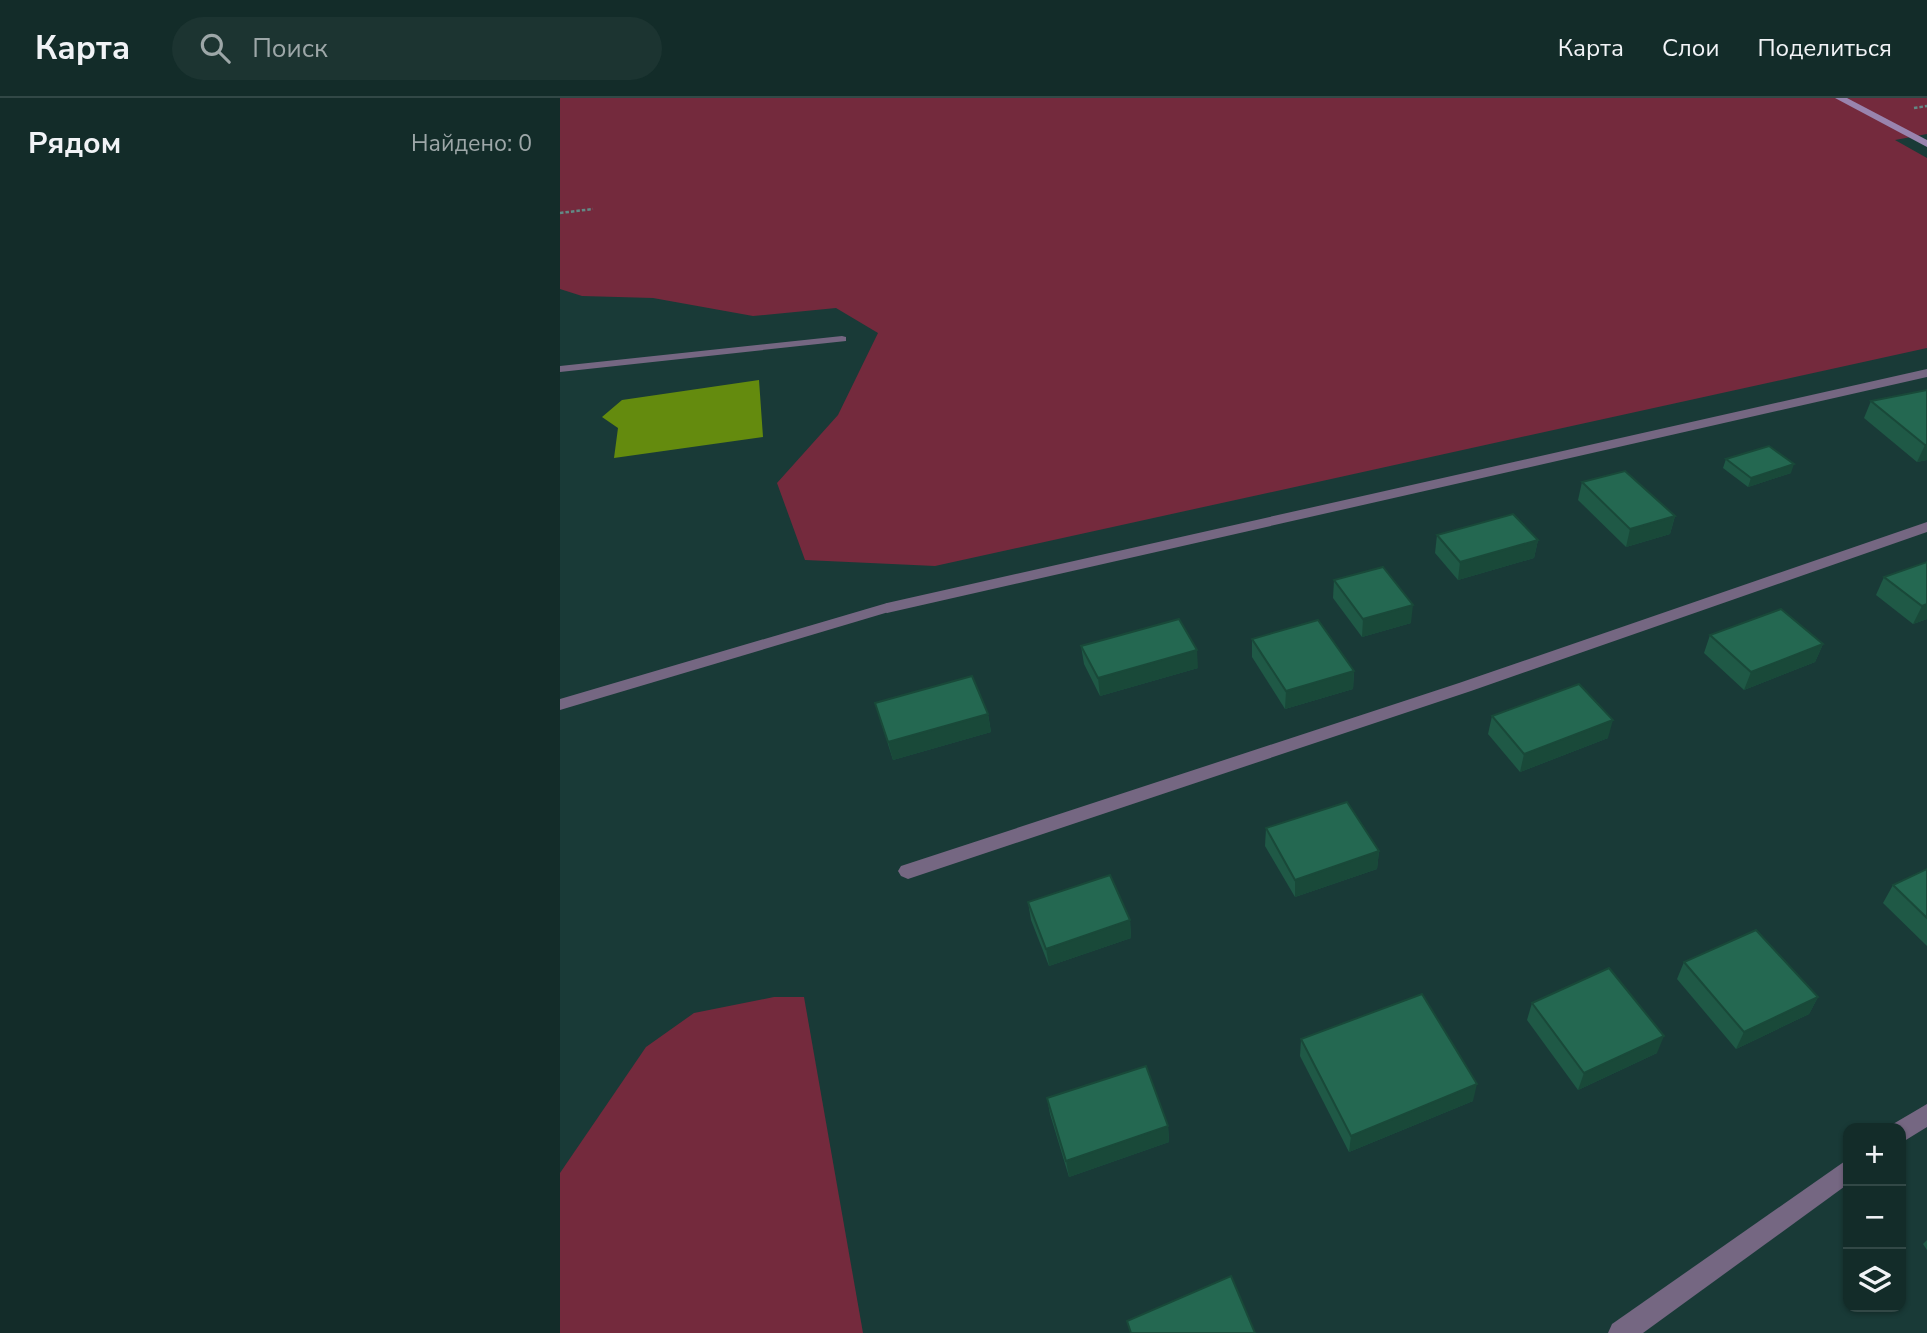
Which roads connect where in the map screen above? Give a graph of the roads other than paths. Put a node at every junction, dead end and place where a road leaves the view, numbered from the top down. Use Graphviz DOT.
graph roads {
  1 [pos="1840,98"];
  2 [pos="1927,144"];
  3 [pos="842,339"];
  4 [pos="560,369"];
  5 [pos="1927,373"];
  6 [pos="1927,527"];
  7 [pos="887,608"];
  8 [pos="560,705"];
  9 [pos="908,871"];
  10 [pos="1927,1114"];
  11 [pos="1906,1129"];
  12 [pos="1843,1174"];
  13 [pos="1621,1333"];
  1 -- 2 [label="street"];
  3 -- 4 [label="lane"];
  5 -- 7 [label="street"];
  6 -- 9 [label="street"];
  7 -- 8 [label="lane"];
  10 -- 11 [label="street"];
  12 -- 13 [label="street"];
}
